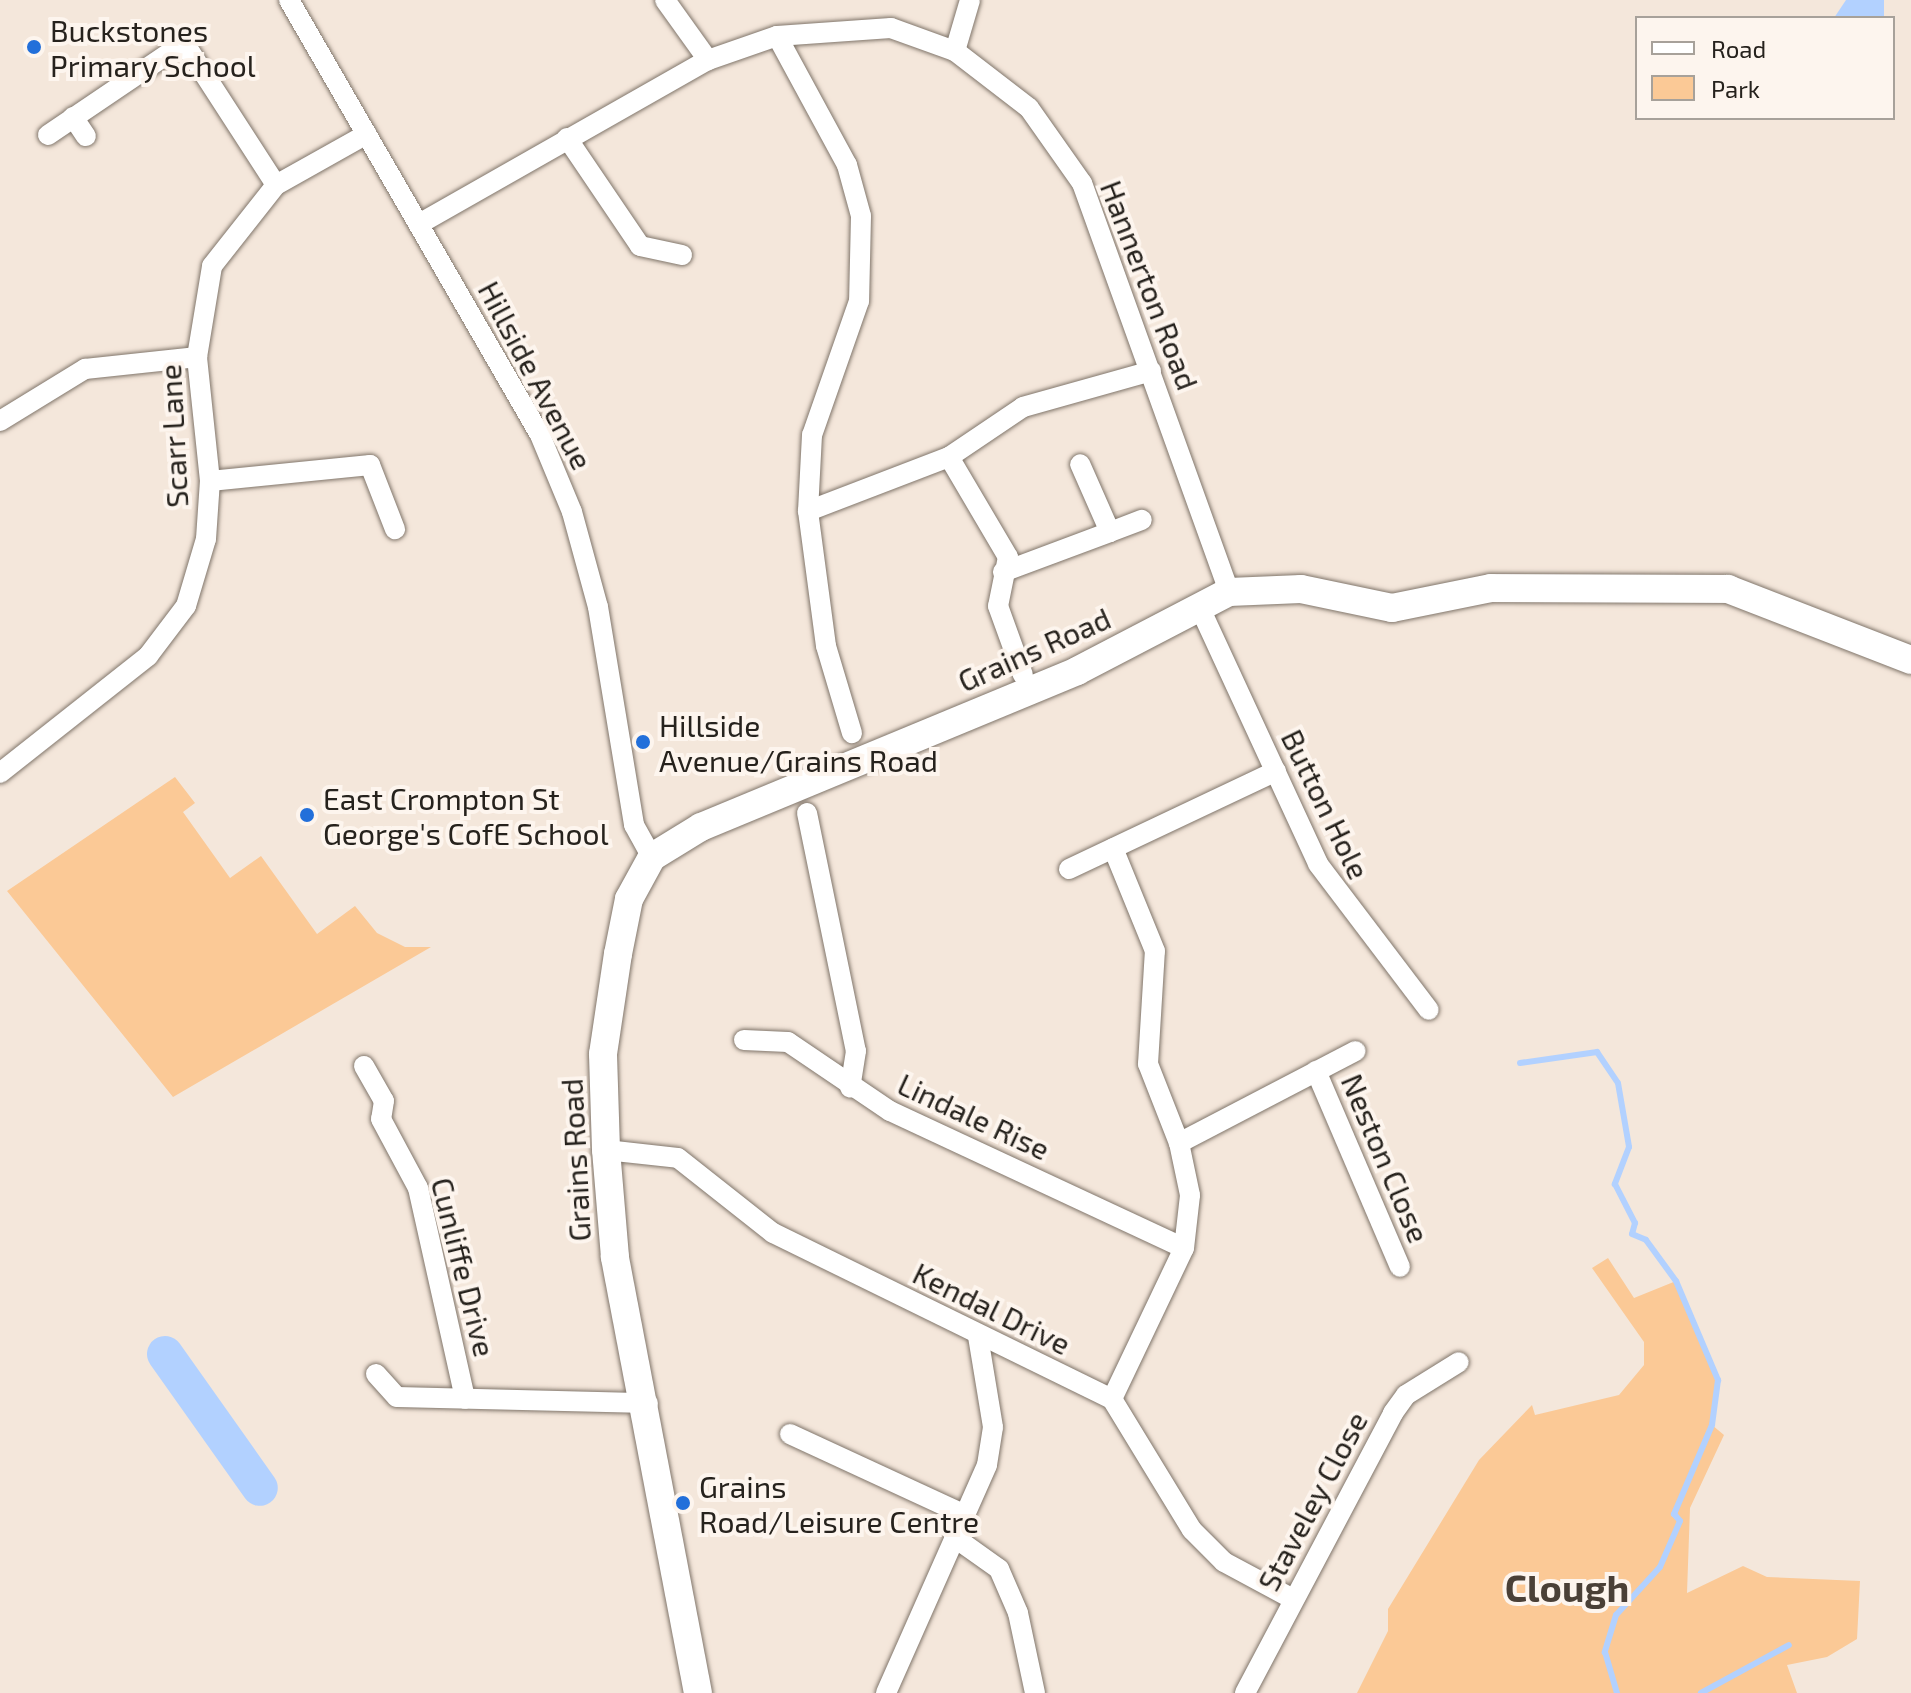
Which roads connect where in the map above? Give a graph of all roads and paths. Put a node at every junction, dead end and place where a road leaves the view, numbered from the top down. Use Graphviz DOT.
graph roads {
  1 [pos="289,0"];
  2 [pos="665,0"];
  3 [pos="970,0"];
  4 [pos="777,36"];
  5 [pos="955,51"];
  6 [pos="708,60"];
  7 [pos="73,117"];
  8 [pos="367,134"];
  9 [pos="48,135"];
  10 [pos="86,136"];
  11 [pos="567,138"];
  12 [pos="276,185"];
  13 [pos="419,224"];
  14 [pos="682,255"];
  15 [pos="197,357"];
  16 [pos="1151,371"];
  17 [pos="0,421"];
  18 [pos="949,457"];
  19 [pos="1080,464"];
  20 [pos="210,481"];
  21 [pos="808,511"];
  22 [pos="1142,520"];
  23 [pos="395,529"];
  24 [pos="1110,532"];
  25 [pos="1003,572"];
  26 [pos="1229,592"];
  27 [pos="1199,606"];
  28 [pos="1911,660"];
  29 [pos="1023,675"];
  30 [pos="852,733"];
  31 [pos="1276,771"];
  32 [pos="0,773"];
  33 [pos="807,813"];
  34 [pos="1113,848"];
  35 [pos="652,857"];
  36 [pos="1069,869"];
  37 [pos="1429,1010"];
  38 [pos="744,1040"];
  39 [pos="1356,1051"];
  40 [pos="364,1066"];
  41 [pos="1316,1071"];
  42 [pos="850,1088"];
  43 [pos="1179,1143"];
  44 [pos="606,1150"];
  45 [pos="1184,1248"];
  46 [pos="1400,1267"];
  47 [pos="978,1336"];
  48 [pos="1459,1362"];
  49 [pos="376,1374"];
  50 [pos="465,1399"];
  51 [pos="1112,1399"];
  52 [pos="648,1403"];
  53 [pos="790,1434"];
  54 [pos="963,1514"];
  55 [pos="954,1537"];
  56 [pos="1293,1599"];
  57 [pos="698,1693"];
  58 [pos="886,1693"];
  59 [pos="1035,1693"];
  60 [pos="1245,1693"];
  1 -- 8 [label="street, Hillside Avenue"];
  2 -- 6 [label="street"];
  3 -- 5 [label="street"];
  4 -- 5 [label="street, Hannerton Road"];
  4 -- 6 [label="street, Hannerton Road"];
  4 -- 21 [label="street"];
  5 -- 16 [label="street, Hannerton Road"];
  6 -- 11 [label="street, Hannerton Road"];
  7 -- 9 [label="street"];
  7 -- 10 [label="street"];
  7 -- 12 [label="street"];
  8 -- 12 [label="street, Scarr Lane"];
  8 -- 13 [label="street, Hillside Avenue"];
  11 -- 13 [label="street, Hannerton Road"];
  11 -- 14 [label="street"];
  12 -- 15 [label="street, Scarr Lane"];
  13 -- 35 [label="street, Hillside Avenue"];
  15 -- 17 [label="street"];
  15 -- 20 [label="street, Scarr Lane"];
  16 -- 18 [label="street"];
  16 -- 26 [label="street, Hannerton Road"];
  18 -- 21 [label="street"];
  18 -- 25 [label="street"];
  19 -- 24 [label="street"];
  20 -- 23 [label="street"];
  20 -- 32 [label="street, Scarr Lane"];
  21 -- 30 [label="street"];
  22 -- 24 [label="street"];
  24 -- 25 [label="street"];
  25 -- 29 [label="street"];
  26 -- 27 [label="street, Grains Road"];
  26 -- 28 [label="street, Grains Road"];
  27 -- 31 [label="street, Button Hole"];
  27 -- 35 [label="street, Grains Road"];
  31 -- 34 [label="street"];
  31 -- 37 [label="street, Button Hole"];
  33 -- 42 [label="street"];
  34 -- 36 [label="street"];
  34 -- 43 [label="street"];
  35 -- 44 [label="street, Grains Road"];
  38 -- 42 [label="street, Lindale Rise"];
  39 -- 41 [label="street"];
  40 -- 50 [label="street, Cunliffe Drive"];
  41 -- 43 [label="street"];
  41 -- 46 [label="street, Neston Close"];
  42 -- 45 [label="street, Lindale Rise"];
  43 -- 45 [label="street"];
  44 -- 47 [label="street, Kendal Drive"];
  44 -- 52 [label="street, Grains Road"];
  45 -- 51 [label="street"];
  47 -- 51 [label="street, Kendal Drive"];
  47 -- 54 [label="street"];
  48 -- 56 [label="street, Staveley Close"];
  49 -- 50 [label="street"];
  50 -- 52 [label="street"];
  51 -- 56 [label="street"];
  52 -- 57 [label="street, Grains Road"];
  53 -- 54 [label="street"];
  54 -- 55 [label="street"];
  55 -- 58 [label="street"];
  55 -- 59 [label="street"];
  56 -- 60 [label="street, Staveley Close"];
}
